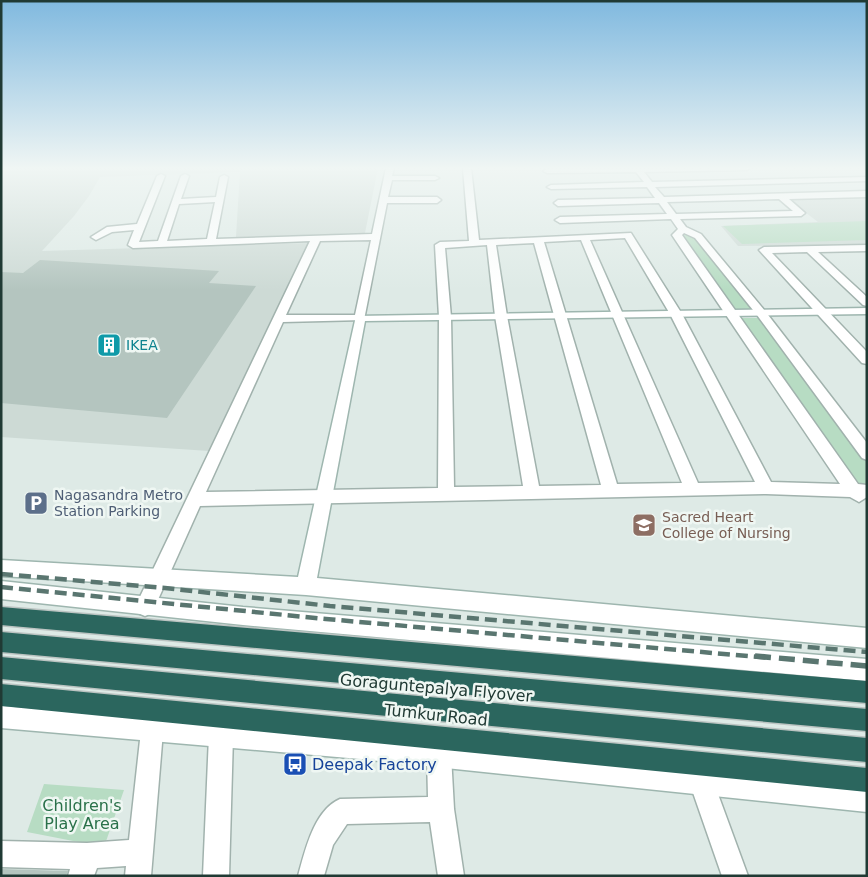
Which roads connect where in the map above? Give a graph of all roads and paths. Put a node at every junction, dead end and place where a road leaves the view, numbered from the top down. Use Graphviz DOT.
graph roads {
  1 [pos="147,209"];
  2 [pos="174,209"];
  3 [pos="218,209"];
  4 [pos="381,209"];
  5 [pos="470,209"];
  6 [pos="667,209"];
  7 [pos="797,209"];
  8 [pos="673,216"];
  9 [pos="560,220"];
  10 [pos="140,227"];
  11 [pos="683,229"];
  12 [pos="376,237"];
  13 [pos="96,238"];
  14 [pos="316,238"];
  15 [pos="584,238"];
  16 [pos="538,240"];
  17 [pos="211,242"];
  18 [pos="491,242"];
  19 [pos="474,243"];
  20 [pos="161,245"];
  21 [pos="809,249"];
  22 [pos="862,249"];
  23 [pos="867,256"];
  24 [pos="867,303"];
  25 [pos="867,311"];
  26 [pos="822,312"];
  27 [pos="730,313"];
  28 [pos="761,313"];
  29 [pos="616,314"];
  30 [pos="676,314"];
  31 [pos="559,315"];
  32 [pos="445,316"];
  33 [pos="501,316"];
  34 [pos="360,318"];
  35 [pos="277,319"];
  36 [pos="867,360"];
  37 [pos="867,454"];
  38 [pos="766,488"];
  39 [pos="693,490"];
  40 [pos="611,491"];
  41 [pos="860,491"];
  42 [pos="532,493"];
  43 [pos="446,495"];
  44 [pos="324,497"];
  45 [pos="195,499"];
  46 [pos="867,500"];
  47 [pos="1,568"];
  48 [pos="159,576"];
  49 [pos="306,586"];
  50 [pos="1,590"];
  51 [pos="145,607"];
  52 [pos="1,616"];
  53 [pos="867,638"];
  54 [pos="1,642"];
  55 [pos="1,668"];
  56 [pos="867,670"];
  57 [pos="867,692"];
  58 [pos="1,695"];
  59 [pos="1,717"];
  60 [pos="867,720"];
  61 [pos="152,730"];
  62 [pos="220,736"];
  63 [pos="867,750"];
  64 [pos="440,755"];
  65 [pos="867,780"];
  66 [pos="702,784"];
  67 [pos="867,800"];
  68 [pos="440,809"];
  69 [pos="1,854"];
  70 [pos="140,864"];
  71 [pos="84,866"];
  72 [pos="216,876"];
  73 [pos="311,876"];
  74 [pos="450,876"];
  75 [pos="735,876"];
  1 -- 10 [label="street"];
  2 -- 20 [label="street"];
  3 -- 17 [label="street"];
  4 -- 12 [label="street"];
  5 -- 19 [label="street"];
  6 -- 8 [label="street"];
  7 -- 8 [label="street"];
  8 -- 9 [label="street"];
  8 -- 11 [label="street"];
  10 -- 13 [label="street"];
  10 -- 20 [label="street"];
  11 -- 27 [label="street"];
  11 -- 28 [label="street"];
  12 -- 14 [label="street"];
  12 -- 34 [label="street"];
  14 -- 17 [label="street"];
  14 -- 35 [label="street"];
  15 -- 16 [label="street"];
  15 -- 29 [label="street"];
  15 -- 30 [label="street"];
  16 -- 18 [label="street"];
  16 -- 31 [label="street"];
  17 -- 20 [label="street"];
  18 -- 19 [label="street"];
  18 -- 33 [label="street"];
  19 -- 32 [label="street"];
  21 -- 22 [label="street"];
  21 -- 24 [label="street"];
  21 -- 26 [label="street"];
  22 -- 23 [label="street"];
  25 -- 26 [label="street"];
  26 -- 28 [label="street"];
  26 -- 36 [label="street"];
  27 -- 28 [label="street"];
  27 -- 30 [label="street"];
  27 -- 41 [label="street"];
  28 -- 37 [label="street"];
  29 -- 30 [label="street"];
  29 -- 31 [label="street"];
  29 -- 39 [label="street"];
  30 -- 38 [label="street"];
  31 -- 33 [label="street"];
  31 -- 40 [label="street"];
  32 -- 33 [label="street"];
  32 -- 34 [label="street"];
  32 -- 43 [label="street"];
  33 -- 42 [label="street"];
  34 -- 35 [label="street"];
  34 -- 44 [label="street"];
  35 -- 45 [label="street"];
  38 -- 39 [label="street"];
  38 -- 41 [label="street"];
  39 -- 40 [label="street"];
  40 -- 42 [label="street"];
  41 -- 46 [label="street"];
  42 -- 43 [label="street"];
  43 -- 44 [label="street"];
  44 -- 45 [label="street"];
  44 -- 49 [label="street"];
  45 -- 48 [label="street"];
  47 -- 48 [label="street"];
  48 -- 49 [label="street"];
  48 -- 51 [label="street"];
  49 -- 53 [label="street"];
  50 -- 51 [label="street"];
  51 -- 56 [label="street"];
  52 -- 57 [label="highway"];
  54 -- 60 [label="highway, Goraguntepalya Flyover"];
  55 -- 63 [label="highway, Goraguntepalya Flyover"];
  58 -- 65 [label="highway, Tumkur Road"];
  59 -- 61 [label="street"];
  61 -- 62 [label="street"];
  61 -- 70 [label="street"];
  62 -- 64 [label="street"];
  62 -- 72 [label="street"];
  64 -- 66 [label="street"];
  64 -- 68 [label="street"];
  66 -- 67 [label="street"];
  66 -- 75 [label="street"];
  68 -- 73 [label="street"];
  68 -- 74 [label="street"];
  69 -- 71 [label="street"];
  70 -- 71 [label="street"];
}
